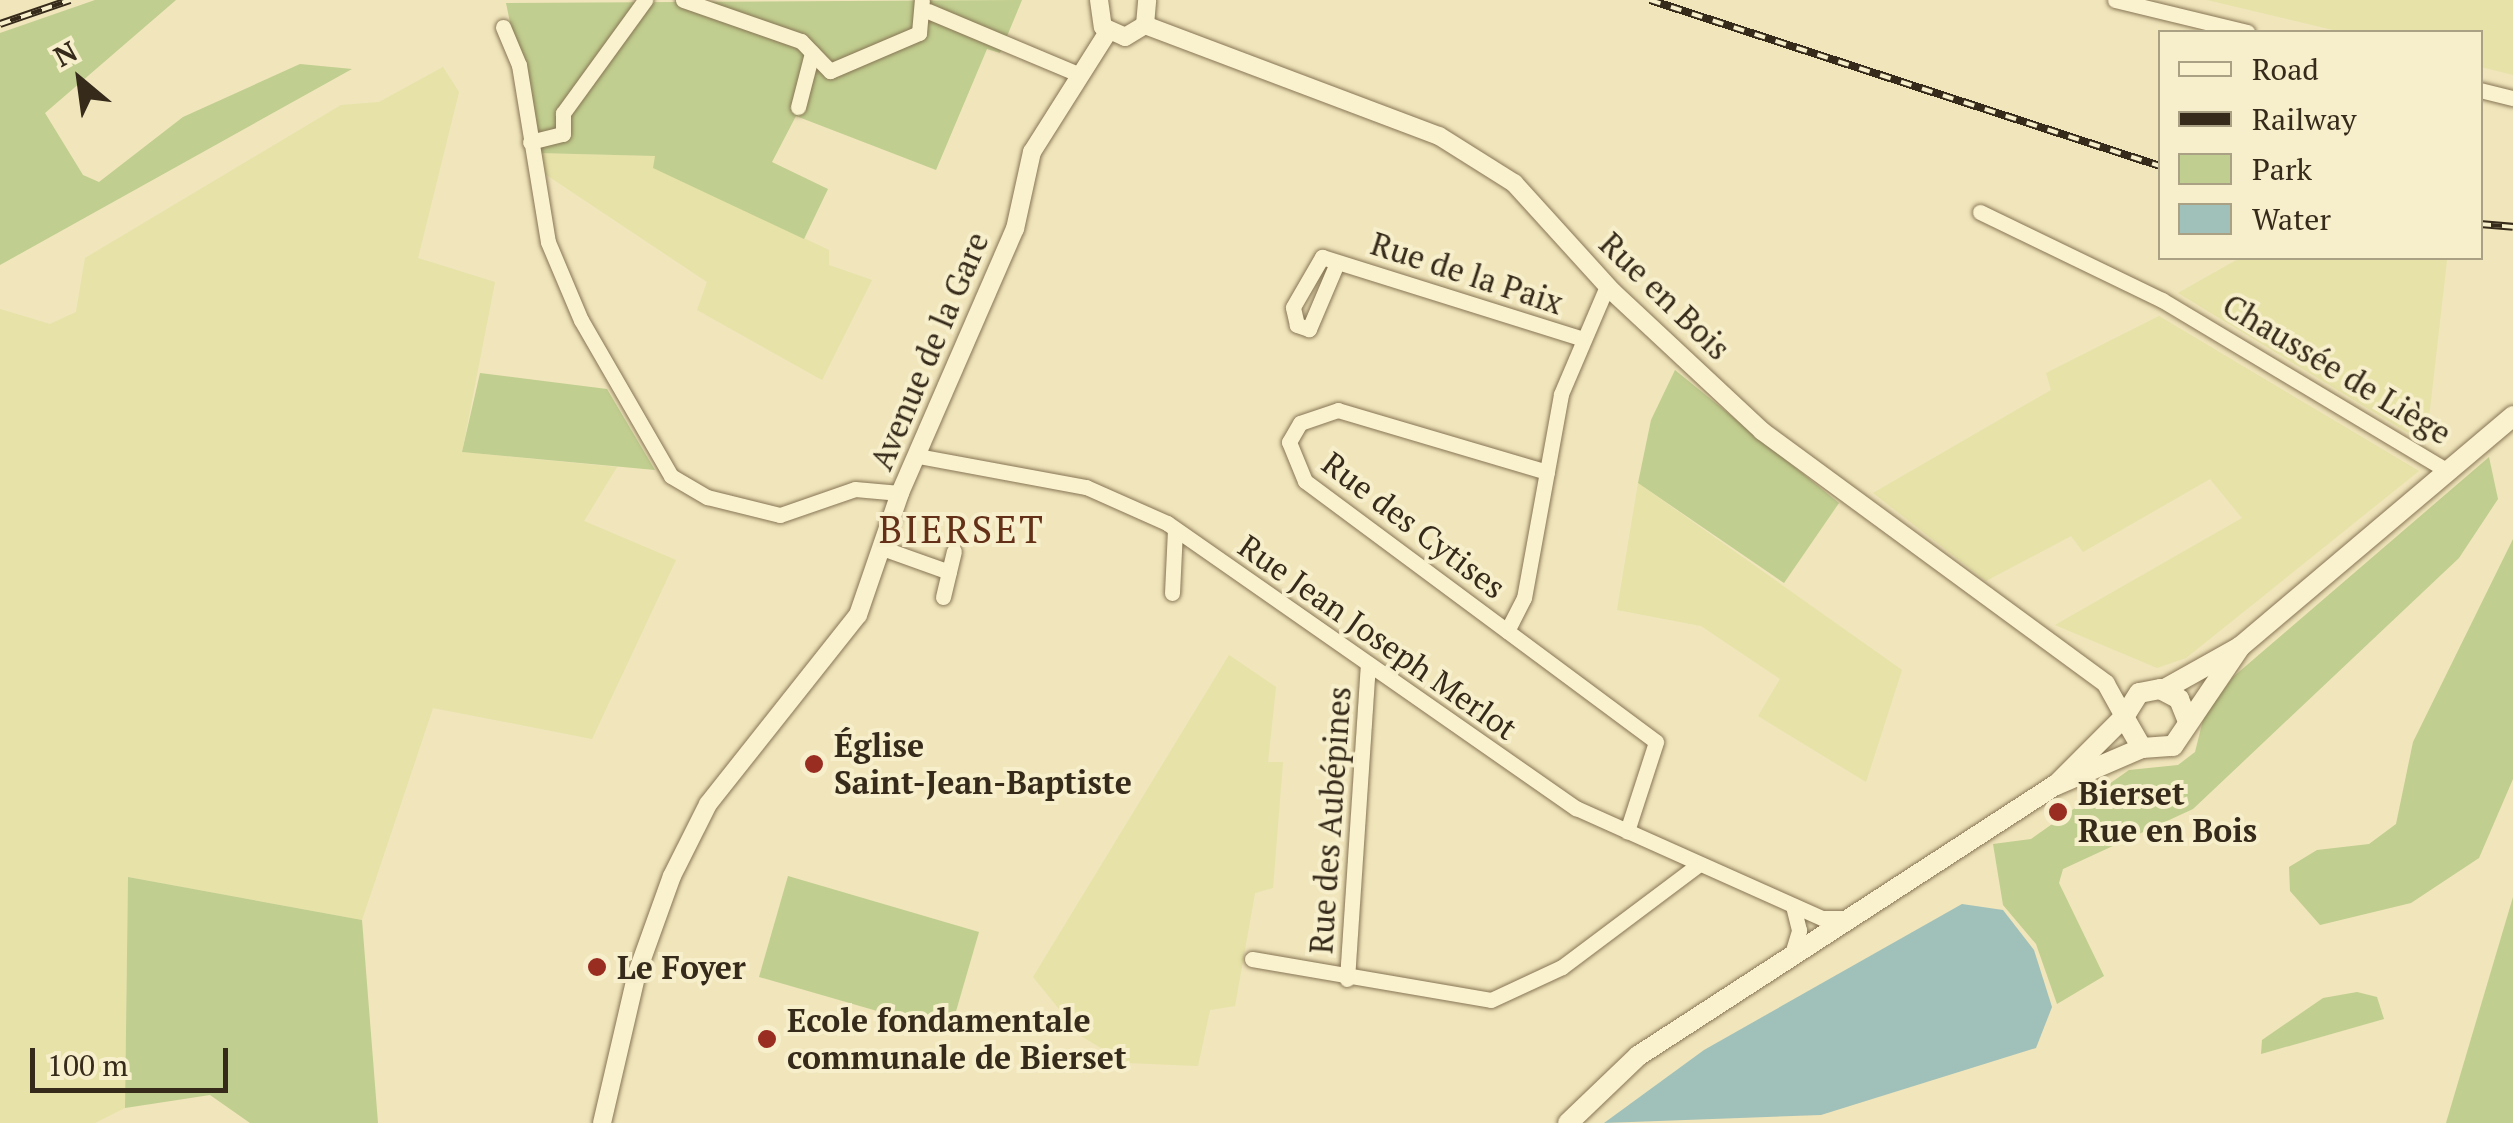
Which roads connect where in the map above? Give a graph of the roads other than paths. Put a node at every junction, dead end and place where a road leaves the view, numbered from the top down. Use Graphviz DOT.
graph roads {
  1 [pos="645,0"];
  2 [pos="683,0"];
  3 [pos="1099,0"];
  4 [pos="1147,0"];
  5 [pos="2115,0"];
  6 [pos="924,5"];
  7 [pos="1146,25"];
  8 [pos="503,28"];
  9 [pos="2238,30"];
  10 [pos="1108,32"];
  11 [pos="812,53"];
  12 [pos="1080,75"];
  13 [pos="2483,91"];
  14 [pos="2513,98"];
  15 [pos="798,107"];
  16 [pos="530,142"];
  17 [pos="1980,212"];
  18 [pos="1336,263"];
  19 [pos="1608,286"];
  20 [pos="1581,338"];
  21 [pos="2513,416"];
  22 [pos="918,456"];
  23 [pos="2448,471"];
  24 [pos="1547,472"];
  25 [pos="900,493"];
  26 [pos="1175,529"];
  27 [pos="882,548"];
  28 [pos="954,551"];
  29 [pos="949,572"];
  30 [pos="1172,593"];
  31 [pos="943,596"];
  32 [pos="1507,631"];
  33 [pos="2240,647"];
  34 [pos="1368,664"];
  35 [pos="2106,684"];
  36 [pos="2156,690"];
  37 [pos="2124,717"];
  38 [pos="2187,719"];
  39 [pos="2142,748"];
  40 [pos="2056,785"];
  41 [pos="1627,831"];
  42 [pos="1698,865"];
  43 [pos="1793,906"];
  44 [pos="1850,918"];
  45 [pos="1791,957"];
  46 [pos="1252,959"];
  47 [pos="1347,979"];
  48 [pos="602,1123"];
  49 [pos="1568,1123"];
  1 -- 16 [label="street"];
  2 -- 11 [label="street"];
  3 -- 10 [label="street"];
  4 -- 7 [label="street"];
  5 -- 9 [label="street"];
  6 -- 11 [label="street"];
  6 -- 12 [label="street"];
  7 -- 10 [label="street"];
  7 -- 19 [label="street, Rue en Bois"];
  8 -- 16 [label="street"];
  10 -- 12 [label="street, Avenue de la Gare"];
  11 -- 15 [label="street"];
  12 -- 22 [label="street, Avenue de la Gare"];
  13 -- 14 [label="street"];
  16 -- 25 [label="street"];
  17 -- 23 [label="street, Chaussée de Liège"];
  18 -- 20 [label="street, Rue de la Paix"];
  19 -- 20 [label="street"];
  19 -- 35 [label="street, Rue en Bois"];
  20 -- 24 [label="street"];
  21 -- 23 [label="main road, Chaussée de Liège"];
  22 -- 25 [label="street, Avenue de la Gare"];
  22 -- 26 [label="street, Rue Jean Joseph Merlot"];
  23 -- 33 [label="main road, Chaussée de Liège"];
  24 -- 32 [label="street"];
  24 -- 32 [label="street, Rue des Cytises"];
  25 -- 27 [label="street, Avenue de la Gare"];
  26 -- 30 [label="street"];
  26 -- 34 [label="street, Rue Jean Joseph Merlot"];
  27 -- 29 [label="street"];
  27 -- 48 [label="street, Avenue de la Gare"];
  28 -- 29 [label="street"];
  29 -- 31 [label="street"];
  32 -- 41 [label="street, Rue des Cytises"];
  33 -- 36 [label="main road, Chaussée de Liège"];
  33 -- 38 [label="main road, Chaussée de Liège"];
  34 -- 41 [label="street, Rue Jean Joseph Merlot"];
  34 -- 47 [label="street, Rue des Aubépines"];
  35 -- 36 [label="street, Rue en Bois"];
  35 -- 37 [label="street, Rue en Bois"];
  36 -- 37 [label="main road, Chaussée de Liège"];
  36 -- 38 [label="main road"];
  37 -- 39 [label="main road"];
  37 -- 40 [label="main road, Chaussée de Liège"];
  38 -- 39 [label="main road, Chaussée de Liège"];
  39 -- 40 [label="main road"];
  40 -- 44 [label="main road"];
  41 -- 42 [label="street, Rue Jean Joseph Merlot"];
  42 -- 43 [label="street, Rue Jean Joseph Merlot"];
  42 -- 47 [label="street"];
  43 -- 44 [label="street, Rue Jean Joseph Merlot"];
  43 -- 45 [label="street"];
  44 -- 45 [label="main road"];
  45 -- 49 [label="main road"];
  46 -- 47 [label="street"];
}
